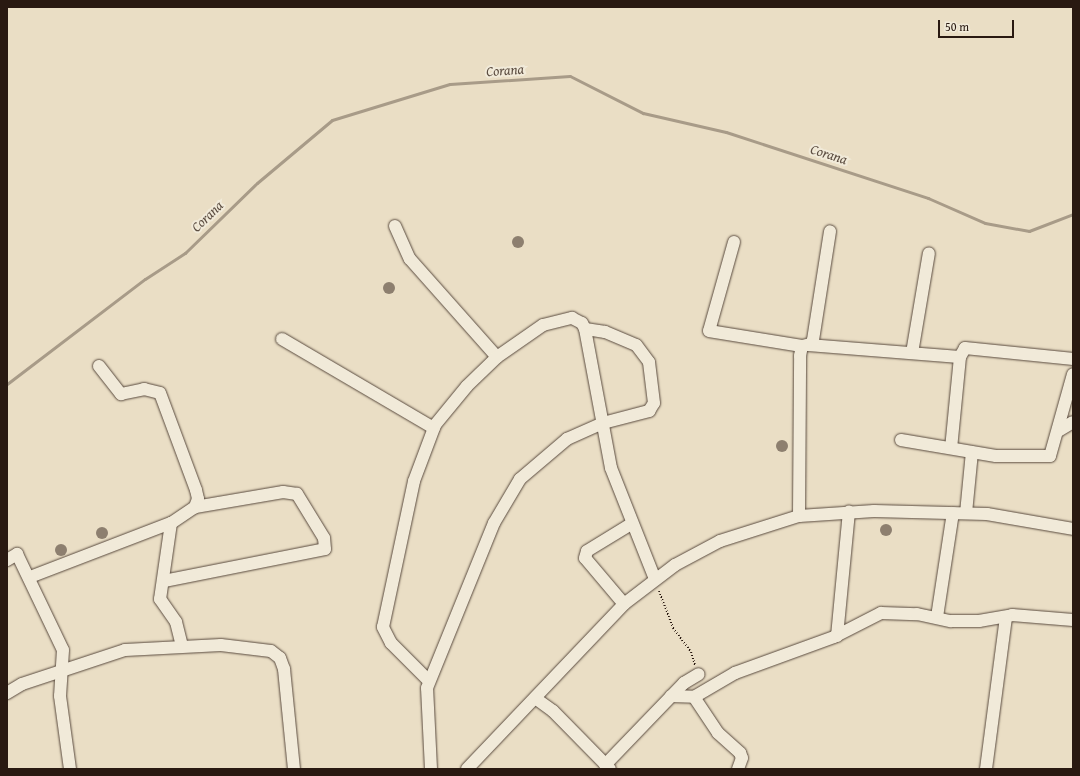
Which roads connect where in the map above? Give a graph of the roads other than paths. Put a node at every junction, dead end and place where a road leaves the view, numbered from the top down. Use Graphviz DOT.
graph roads {
  1 [pos="395,226"];
  2 [pos="830,231"];
  3 [pos="734,242"];
  4 [pos="929,253"];
  5 [pos="585,329"];
  6 [pos="282,339"];
  7 [pos="805,346"];
  8 [pos="912,353"];
  9 [pos="497,357"];
  10 [pos="960,357"];
  11 [pos="1073,359"];
  12 [pos="99,366"];
  13 [pos="1073,374"];
  14 [pos="1073,422"];
  15 [pos="603,423"];
  16 [pos="434,428"];
  17 [pos="1058,431"];
  18 [pos="901,440"];
  19 [pos="951,448"];
  20 [pos="972,452"];
  21 [pos="195,507"];
  22 [pos="849,512"];
  23 [pos="953,513"];
  24 [pos="966,513"];
  25 [pos="799,516"];
  26 [pos="171,523"];
  27 [pos="632,524"];
  28 [pos="1073,529"];
  29 [pos="7,560"];
  30 [pos="30,577"];
  31 [pos="655,579"];
  32 [pos="164,581"];
  33 [pos="624,604"];
  34 [pos="1006,616"];
  35 [pos="937,617"];
  36 [pos="1073,620"];
  37 [pos="837,636"];
  38 [pos="182,646"];
  39 [pos="63,670"];
  40 [pos="699,674"];
  41 [pos="429,681"];
  42 [pos="7,693"];
  43 [pos="671,696"];
  44 [pos="694,697"];
  45 [pos="535,698"];
  46 [pos="608,767"];
  47 [pos="70,769"];
  48 [pos="294,769"];
  49 [pos="431,769"];
  50 [pos="467,769"];
  51 [pos="738,769"];
  52 [pos="986,769"];
  1 -- 9 [label="street"];
  2 -- 7 [label="street"];
  3 -- 7 [label="street"];
  4 -- 8 [label="street"];
  5 -- 9 [label="street"];
  5 -- 15 [label="street"];
  5 -- 15 [label="street"];
  6 -- 16 [label="street"];
  7 -- 8 [label="street"];
  7 -- 25 [label="street"];
  8 -- 10 [label="street"];
  9 -- 16 [label="street"];
  10 -- 11 [label="street"];
  10 -- 19 [label="street"];
  12 -- 21 [label="street"];
  13 -- 17 [label="street"];
  14 -- 17 [label="street"];
  15 -- 27 [label="street"];
  15 -- 41 [label="street"];
  16 -- 41 [label="street"];
  17 -- 20 [label="street"];
  18 -- 19 [label="street"];
  19 -- 20 [label="street"];
  20 -- 24 [label="street"];
  21 -- 26 [label="street"];
  21 -- 32 [label="street"];
  22 -- 23 [label="street"];
  22 -- 25 [label="street"];
  22 -- 37 [label="street"];
  23 -- 24 [label="street"];
  23 -- 35 [label="street"];
  24 -- 28 [label="street"];
  25 -- 31 [label="street"];
  26 -- 30 [label="street"];
  26 -- 32 [label="street"];
  27 -- 31 [label="street"];
  27 -- 33 [label="street"];
  29 -- 30 [label="street"];
  30 -- 39 [label="street"];
  31 -- 33 [label="street"];
  32 -- 38 [label="street"];
  33 -- 45 [label="street"];
  34 -- 35 [label="street"];
  34 -- 36 [label="street"];
  34 -- 52 [label="street"];
  35 -- 37 [label="street"];
  37 -- 44 [label="street"];
  38 -- 39 [label="street"];
  38 -- 48 [label="street"];
  39 -- 42 [label="street"];
  39 -- 47 [label="street"];
  40 -- 43 [label="street"];
  41 -- 49 [label="street"];
  43 -- 44 [label="street"];
  43 -- 46 [label="street"];
  44 -- 51 [label="street"];
  45 -- 46 [label="street"];
  45 -- 50 [label="street"];
}
